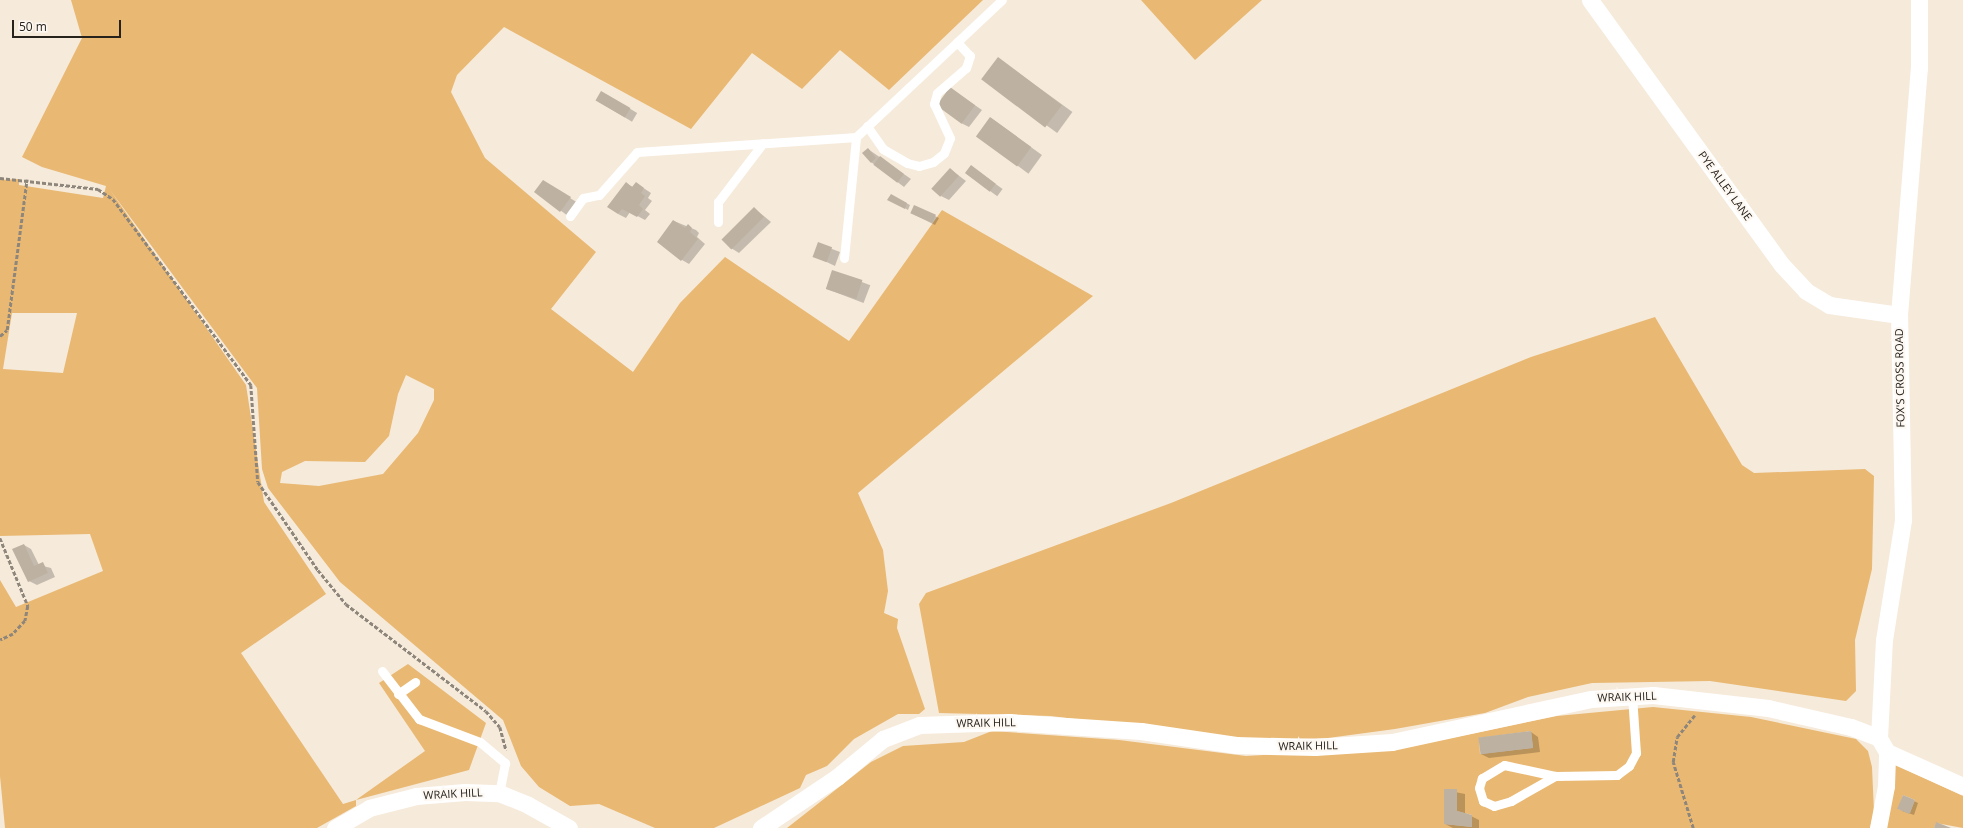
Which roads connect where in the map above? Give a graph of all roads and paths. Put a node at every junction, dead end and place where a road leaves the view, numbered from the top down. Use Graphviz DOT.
graph roads {
  1 [pos="1002,0"];
  2 [pos="1590,0"];
  3 [pos="1919,0"];
  4 [pos="957,42"];
  5 [pos="867,126"];
  6 [pos="856,136"];
  7 [pos="763,143"];
  8 [pos="0,178"];
  9 [pos="27,179"];
  10 [pos="570,216"];
  11 [pos="718,222"];
  12 [pos="844,258"];
  13 [pos="1899,315"];
  14 [pos="0,336"];
  15 [pos="0,538"];
  16 [pos="0,640"];
  17 [pos="382,671"];
  18 [pos="415,682"];
  19 [pos="398,694"];
  20 [pos="1632,696"];
  21 [pos="1695,700"];
  22 [pos="1879,738"];
  23 [pos="1887,752"];
  24 [pos="505,763"];
  25 [pos="1556,776"];
  26 [pos="1963,786"];
  27 [pos="498,793"];
  28 [pos="335,828"];
  29 [pos="569,828"];
  30 [pos="761,828"];
  31 [pos="1693,828"];
  32 [pos="1878,828"];
  1 -- 4 [label="lane"];
  2 -- 13 [label="street, PYE ALLEY LANE"];
  3 -- 13 [label="street, FOX'S CROSS ROAD"];
  4 -- 5 [label="lane"];
  4 -- 5 [label="lane"];
  5 -- 6 [label="lane"];
  6 -- 7 [label="lane"];
  6 -- 12 [label="lane"];
  7 -- 10 [label="lane"];
  7 -- 11 [label="lane"];
  8 -- 9 [label="path"];
  9 -- 14 [label="path"];
  9 -- 24 [label="path"];
  13 -- 22 [label="street, FOX'S CROSS ROAD"];
  15 -- 16 [label="path"];
  17 -- 19 [label="lane"];
  18 -- 19 [label="lane"];
  19 -- 24 [label="lane"];
  20 -- 21 [label="street, WRAIK HILL"];
  20 -- 25 [label="lane"];
  20 -- 30 [label="street, WRAIK HILL"];
  21 -- 22 [label="street, WRAIK HILL"];
  21 -- 31 [label="path"];
  22 -- 23 [label="street"];
  23 -- 26 [label="street"];
  23 -- 32 [label="street"];
  24 -- 27 [label="lane"];
  25 -- 25 [label="lane"];
  27 -- 28 [label="street, WRAIK HILL"];
  27 -- 29 [label="street, WRAIK HILL"];
}
